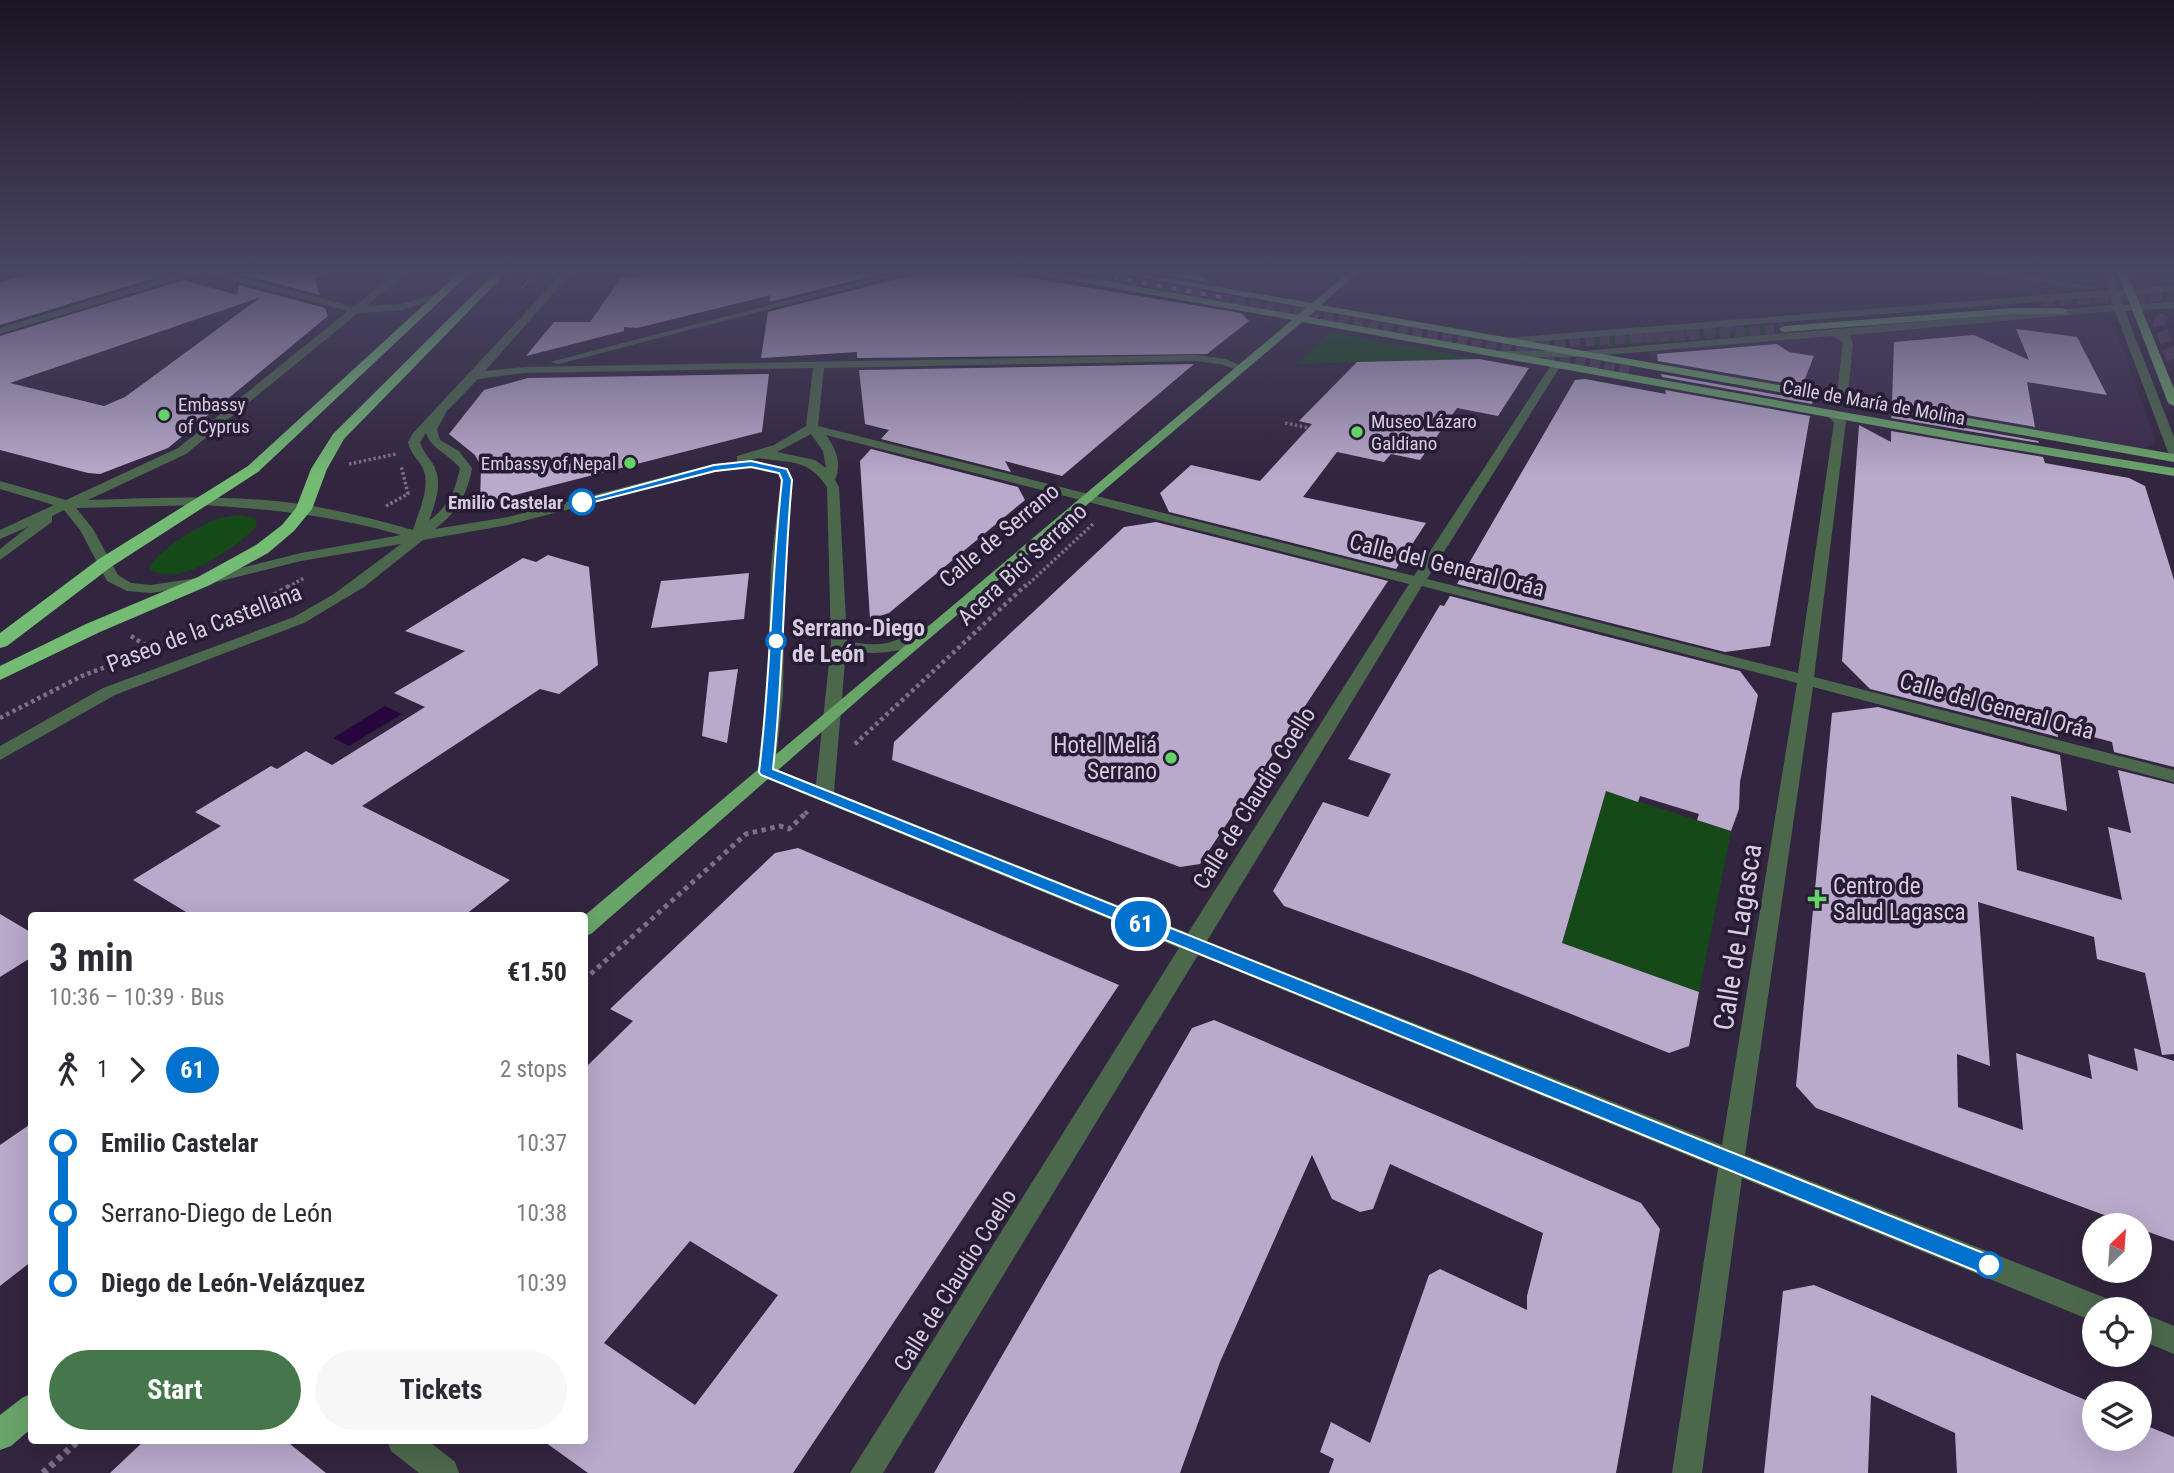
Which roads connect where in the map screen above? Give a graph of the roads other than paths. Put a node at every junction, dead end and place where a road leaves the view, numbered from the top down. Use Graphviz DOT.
graph roads {
  1 [pos="320,339"];
  2 [pos="393,339"];
  3 [pos="436,339"];
  4 [pos="508,339"];
  5 [pos="646,339"];
  6 [pos="1275,339"];
  7 [pos="1411,339"];
  8 [pos="1483,339"];
  9 [pos="1493,339"];
  10 [pos="1533,339"];
  11 [pos="1756,339"];
  12 [pos="1846,339"];
  13 [pos="2131,339"];
  14 [pos="2151,339"];
  15 [pos="1505,341"];
  16 [pos="1646,347"];
  17 [pos="1483,352"];
  18 [pos="1582,354"];
  19 [pos="819,365"];
  20 [pos="1556,365"];
  21 [pos="1658,367"];
  22 [pos="1241,368"];
  23 [pos="524,370"];
  24 [pos="1629,371"];
  25 [pos="475,376"];
  26 [pos="2169,379"];
  27 [pos="2174,403"];
  28 [pos="1832,406"];
  29 [pos="444,407"];
  30 [pos="812,428"];
  31 [pos="2174,452"];
  32 [pos="756,455"];
  33 [pos="2174,458"];
  34 [pos="714,468"];
  35 [pos="2174,472"];
  36 [pos="829,479"];
  37 [pos="0,485"];
  38 [pos="1090,497"];
  39 [pos="204,501"];
  40 [pos="66,503"];
  41 [pos="304,509"];
  42 [pos="0,534"];
  43 [pos="418,536"];
  44 [pos="0,556"];
  45 [pos="105,563"];
  46 [pos="204,581"];
  47 [pos="1418,581"];
  48 [pos="939,625"];
  49 [pos="0,642"];
  50 [pos="839,644"];
  51 [pos="0,674"];
  52 [pos="1805,680"];
  53 [pos="833,714"];
  54 [pos="0,754"];
  55 [pos="766,772"];
  56 [pos="2174,776"];
  57 [pos="824,796"];
  58 [pos="588,925"];
  59 [pos="1193,945"];
  60 [pos="1731,1162"];
  61 [pos="2082,1303"];
  62 [pos="2152,1331"];
  63 [pos="2174,1340"];
  64 [pos="28,1411"];
  65 [pos="0,1435"];
  66 [pos="407,1444"];
  67 [pos="444,1473"];
  68 [pos="864,1473"];
  69 [pos="1688,1473"];
  1 -- 40 [label="street"];
  2 -- 39 [label="highway"];
  3 -- 41 [label="highway"];
  4 -- 25 [label="street, Paseo de la Castellana"];
  5 -- 23 [label="street"];
  6 -- 22 [label="main road, Calle de Serrano"];
  7 -- 17 [label="main road, Calle de María de Molina"];
  8 -- 15 [label="main road"];
  9 -- 15 [label="main road, Calle de María de Molina"];
  10 -- 15 [label="street"];
  11 -- 16 [label="street"];
  12 -- 28 [label="street"];
  13 -- 31 [label="street"];
  14 -- 26 [label="main road"];
  15 -- 18 [label="main road, Calle de María de Molina"];
  16 -- 18 [label="street"];
  16 -- 21 [label="main road"];
  17 -- 18 [label="street"];
  17 -- 20 [label="main road, Calle de María de Molina"];
  18 -- 21 [label="main road, Calle de María de Molina"];
  19 -- 22 [label="street"];
  19 -- 23 [label="street"];
  19 -- 30 [label="street"];
  20 -- 28 [label="main road, Calle de María de Molina"];
  20 -- 47 [label="street, Calle de Claudio Coello"];
  21 -- 28 [label="main road, Calle de María de Molina"];
  22 -- 38 [label="main road, Calle de Serrano"];
  23 -- 25 [label="street"];
  24 -- 35 [label="main road, Calle de María de Molina"];
  25 -- 29 [label="street, Paseo de la Castellana"];
  26 -- 27 [label="main road"];
  28 -- 33 [label="main road, Calle de María de Molina"];
  28 -- 35 [label="main road, Calle de María de Molina"];
  28 -- 52 [label="street, Calle de Lagasca"];
  29 -- 43 [label="street, Paseo de la Castellana"];
  29 -- 43 [label="street, Paseo de la Castellana"];
  30 -- 32 [label="street"];
  30 -- 36 [label="street"];
  30 -- 38 [label="street, Calle del General Oráa"];
  32 -- 34 [label="street"];
  32 -- 36 [label="street"];
  34 -- 43 [label="street"];
  34 -- 55 [label="street"];
  36 -- 50 [label="street"];
  37 -- 40 [label="street"];
  38 -- 47 [label="street, Calle del General Oráa"];
  38 -- 48 [label="main road, Calle de Serrano"];
  39 -- 40 [label="street"];
  39 -- 41 [label="street"];
  39 -- 45 [label="highway"];
  40 -- 42 [label="street"];
  40 -- 44 [label="street"];
  40 -- 45 [label="street"];
  41 -- 43 [label="street"];
  41 -- 46 [label="highway, Paseo de la Castellana"];
  43 -- 46 [label="street"];
  43 -- 54 [label="street, Paseo de la Castellana"];
  45 -- 46 [label="street"];
  45 -- 49 [label="highway"];
  46 -- 51 [label="highway, Paseo de la Castellana"];
  47 -- 52 [label="street, Calle del General Oráa"];
  47 -- 59 [label="street, Calle de Claudio Coello"];
  48 -- 50 [label="street"];
  48 -- 53 [label="main road, Calle de Serrano"];
  50 -- 53 [label="street"];
  52 -- 56 [label="street, Calle del General Oráa"];
  52 -- 60 [label="street, Calle de Lagasca"];
  53 -- 55 [label="main road, Calle de Serrano"];
  53 -- 57 [label="street"];
  55 -- 57 [label="street"];
  55 -- 58 [label="main road, Calle de Serrano"];
  57 -- 59 [label="street"];
  59 -- 60 [label="street"];
  59 -- 68 [label="street, Calle de Claudio Coello"];
  60 -- 61 [label="street"];
  60 -- 69 [label="street, Calle de Lagasca"];
  62 -- 63 [label="street"];
  64 -- 65 [label="main road"];
  66 -- 67 [label="street"];
}
